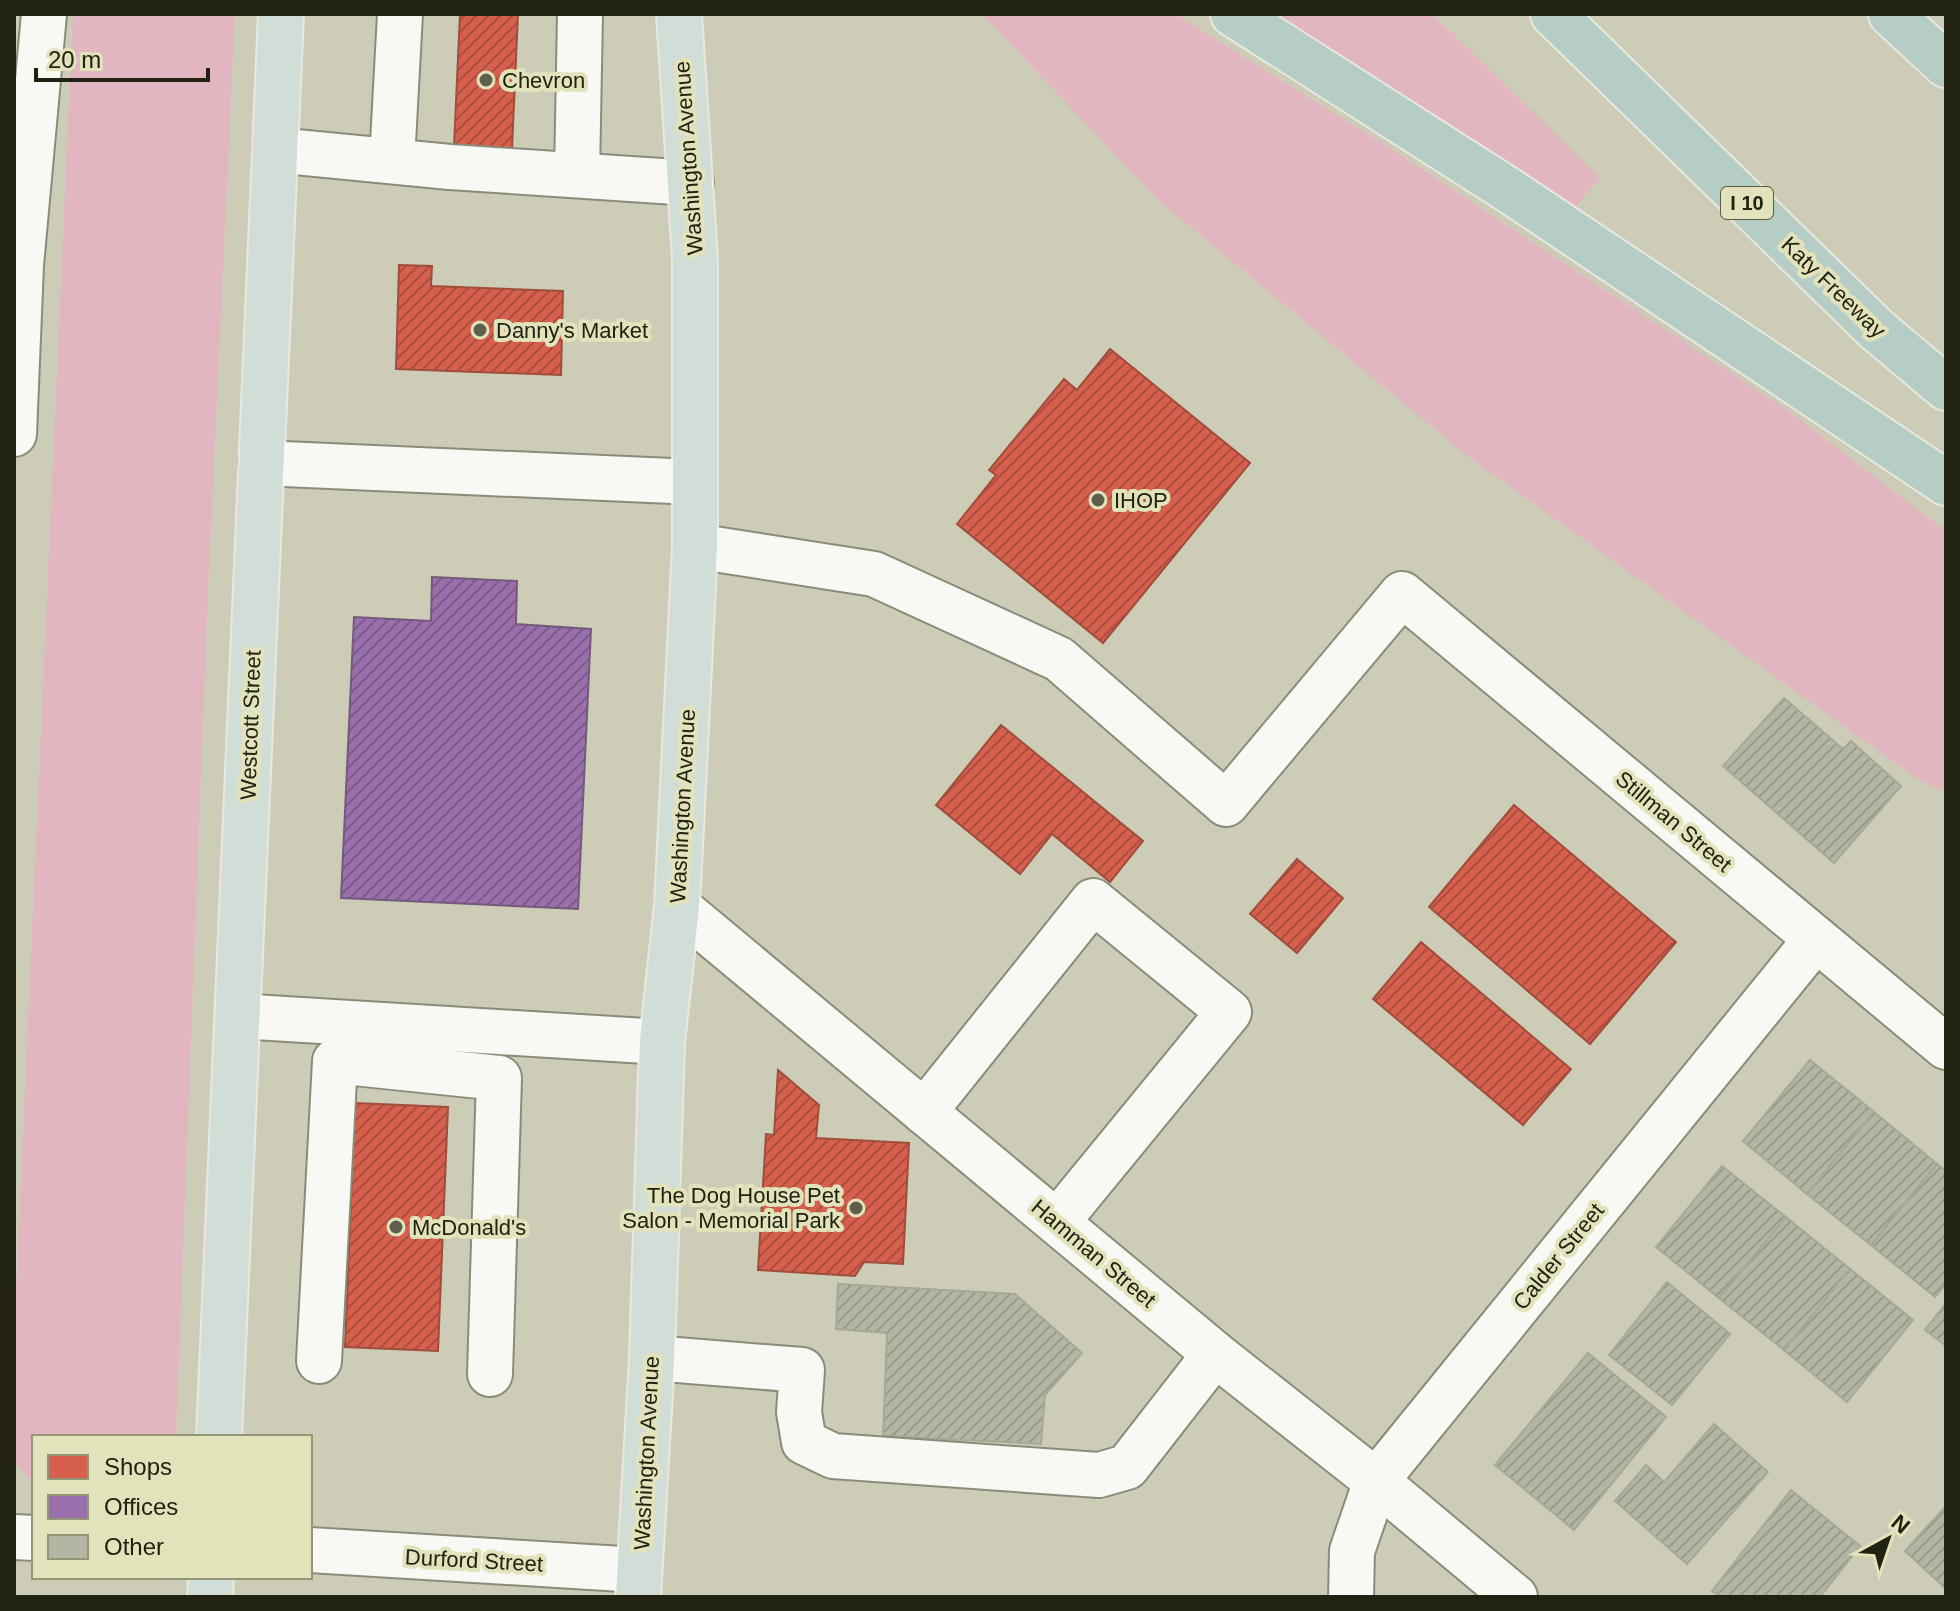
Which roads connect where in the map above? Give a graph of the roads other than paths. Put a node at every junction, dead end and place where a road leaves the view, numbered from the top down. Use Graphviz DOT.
graph roads {
  1 [pos="44,14"];
  2 [pos="281,14"];
  3 [pos="400,14"];
  4 [pos="580,14"];
  5 [pos="679,14"];
  6 [pos="1233,14"];
  7 [pos="1553,14"];
  8 [pos="1891,14"];
  9 [pos="1946,65"];
  10 [pos="23,150"];
  11 [pos="275,150"];
  12 [pos="392,161"];
  13 [pos="577,175"];
  14 [pos="691,183"];
  15 [pos="1946,388"];
  16 [pos="14,434"];
  17 [pos="261,463"];
  18 [pos="695,482"];
  19 [pos="1946,483"];
  20 [pos="695,546"];
  21 [pos="677,906"];
  22 [pos="1816,939"];
  23 [pos="238,1016"];
  24 [pos="662,1042"];
  25 [pos="1946,1047"];
  26 [pos="924,1112"];
  27 [pos="1057,1222"];
  28 [pos="1215,1354"];
  29 [pos="652,1358"];
  30 [pos="319,1361"];
  31 [pos="490,1374"];
  32 [pos="219,1435"];
  33 [pos="1376,1481"];
  34 [pos="312,1550"];
  35 [pos="638,1583"];
  36 [pos="1351,1597"];
  37 [pos="1515,1597"];
  1 -- 10 [label="street"];
  2 -- 11 [label="main road, Westcott Street"];
  3 -- 12 [label="street"];
  4 -- 13 [label="street"];
  5 -- 14 [label="main road, Washington Avenue"];
  6 -- 19 [label="highway"];
  7 -- 15 [label="highway, Katy Freeway / I 10"];
  8 -- 9 [label="highway"];
  10 -- 16 [label="street"];
  11 -- 12 [label="street"];
  11 -- 17 [label="main road, Westcott Street"];
  12 -- 13 [label="street"];
  13 -- 14 [label="street"];
  14 -- 18 [label="main road, Washington Avenue"];
  17 -- 18 [label="street"];
  17 -- 23 [label="main road, Westcott Street"];
  18 -- 20 [label="main road, Washington Avenue"];
  20 -- 21 [label="main road, Washington Avenue"];
  20 -- 22 [label="street, Stillman Street"];
  21 -- 24 [label="main road, Washington Avenue"];
  21 -- 26 [label="street, Hamman Street"];
  22 -- 25 [label="street, Stillman Street"];
  22 -- 33 [label="street, Calder Street"];
  23 -- 24 [label="street"];
  23 -- 32 [label="main road, Westcott Street"];
  24 -- 29 [label="main road, Washington Avenue"];
  26 -- 27 [label="street, Hamman Street"];
  26 -- 27 [label="street"];
  27 -- 28 [label="street, Hamman Street"];
  28 -- 29 [label="street"];
  28 -- 33 [label="street, Hamman Street"];
  29 -- 35 [label="main road, Washington Avenue"];
  30 -- 31 [label="street"];
  33 -- 36 [label="street, Calder Street"];
  33 -- 37 [label="street, Hamman Street"];
  34 -- 35 [label="street, Durford Street"];
}
